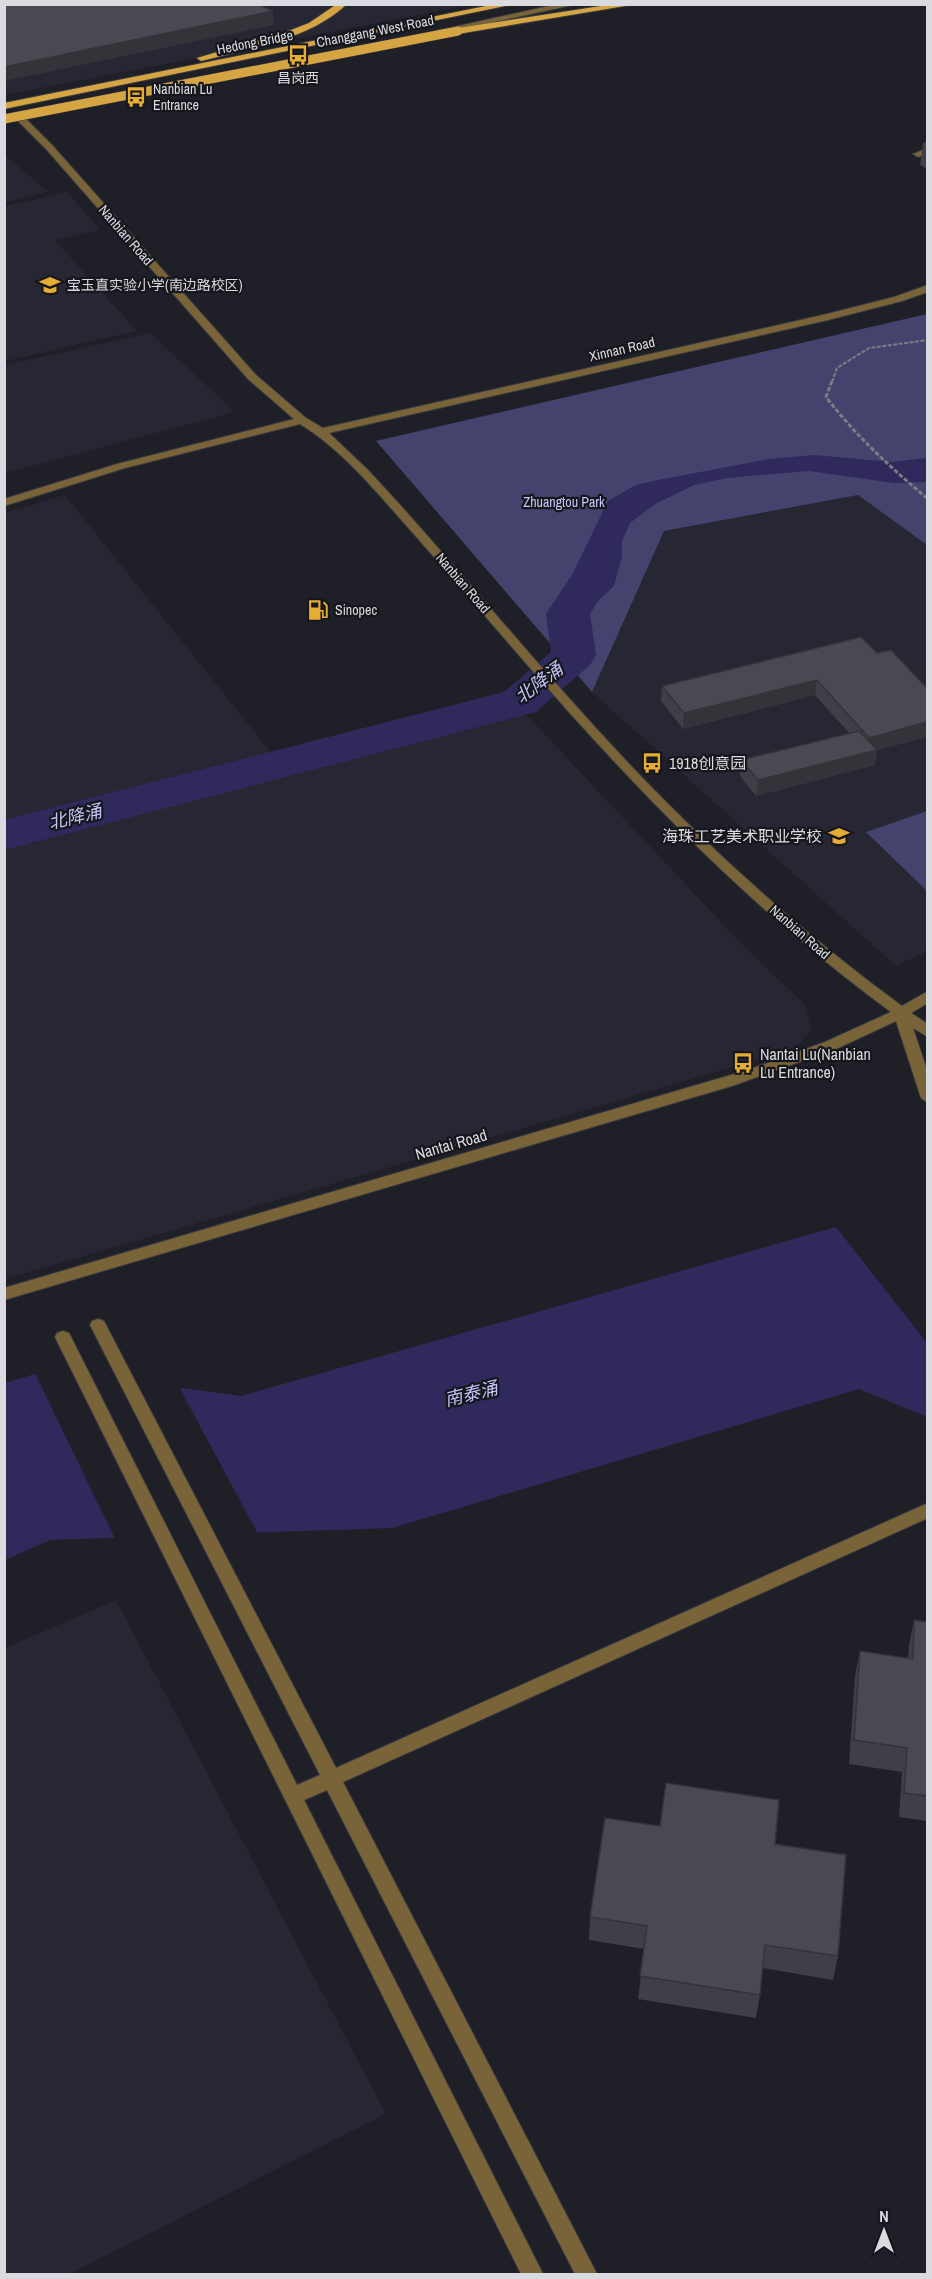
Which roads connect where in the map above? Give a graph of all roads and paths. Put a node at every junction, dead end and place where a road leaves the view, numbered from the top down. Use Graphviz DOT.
graph roads {
  1 [pos="343,4"];
  2 [pos="511,4"];
  3 [pos="573,4"];
  4 [pos="589,4"];
  5 [pos="633,4"];
  6 [pos="458,31"];
  7 [pos="88,90"];
  8 [pos="4,106"];
  9 [pos="17,115"];
  10 [pos="4,118"];
  11 [pos="927,288"];
  12 [pos="927,340"];
  13 [pos="302,420"];
  14 [pos="321,432"];
  15 [pos="927,499"];
  16 [pos="4,503"];
  17 [pos="927,996"];
  18 [pos="927,1007"];
  19 [pos="901,1013"];
  20 [pos="927,1032"];
  21 [pos="927,1098"];
  22 [pos="4,1294"];
  23 [pos="98,1325"];
  24 [pos="63,1337"];
  25 [pos="927,1510"];
  26 [pos="331,1778"];
  27 [pos="293,1796"];
  28 [pos="532,2274"];
  29 [pos="586,2274"];
  1 -- 7 [label="main road"];
  2 -- 7 [label="main road, Hedong Bridge"];
  3 -- 9 [label="street, Changgang West Road"];
  4 -- 6 [label="main road"];
  5 -- 6 [label="main road"];
  6 -- 10 [label="main road, Hedong Bridge, bridge"];
  7 -- 8 [label="main road, Hedong Bridge"];
  9 -- 10 [label="street, Changgang West Road"];
  9 -- 13 [label="street, Nanbian Road"];
  11 -- 14 [label="street, Xinnan Road"];
  12 -- 15 [label="path"];
  13 -- 14 [label="street, Nanbian Road"];
  13 -- 16 [label="street"];
  14 -- 19 [label="street, Nanbian Road"];
  17 -- 19 [label="street, Nantai Road"];
  18 -- 19 [label="street, Nantai Road"];
  19 -- 20 [label="street, Nanbian Road"];
  19 -- 21 [label="street"];
  19 -- 22 [label="street, Nantai Road"];
  23 -- 26 [label="street"];
  24 -- 27 [label="street"];
  25 -- 26 [label="street"];
  26 -- 27 [label="street"];
  26 -- 29 [label="street"];
  27 -- 28 [label="street"];
}
